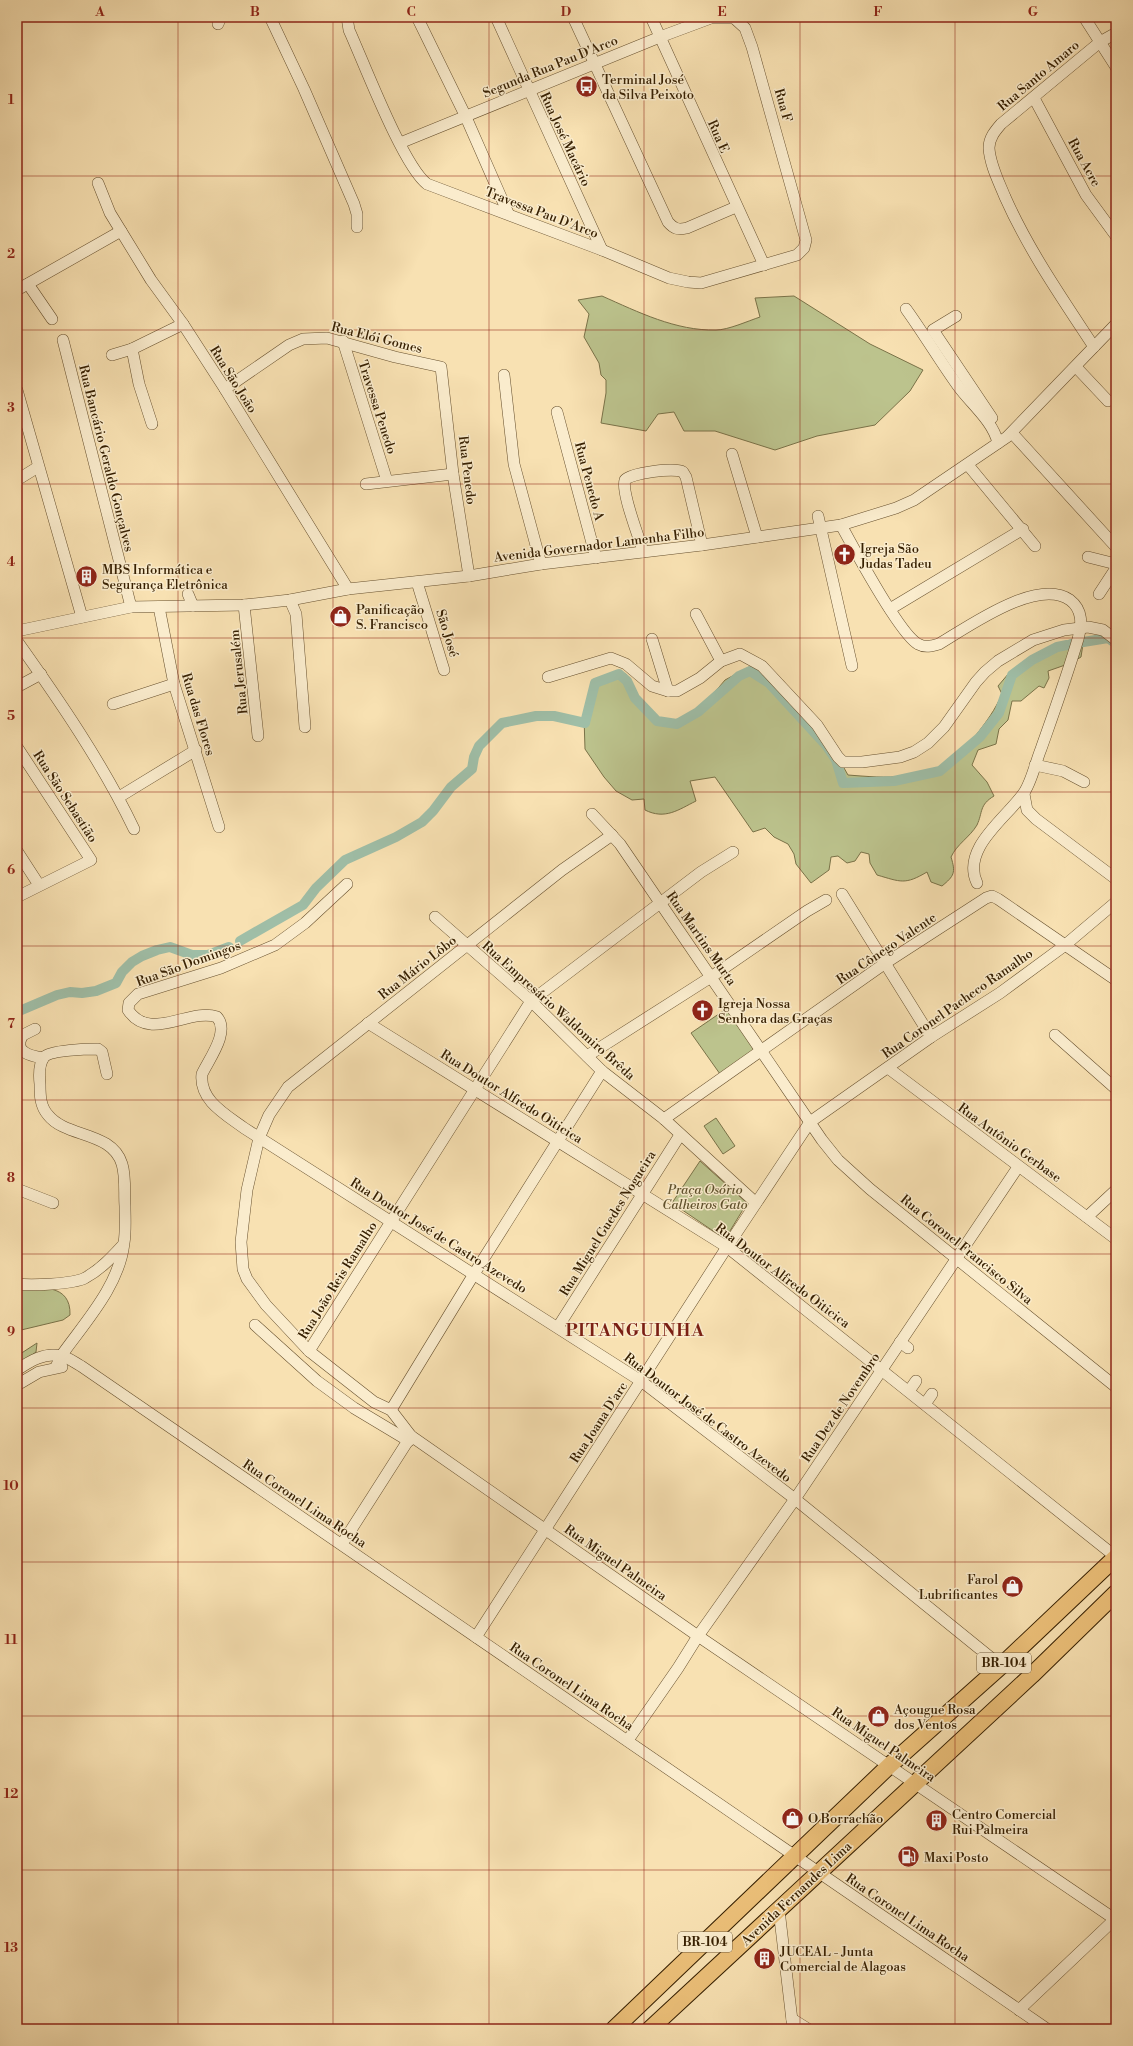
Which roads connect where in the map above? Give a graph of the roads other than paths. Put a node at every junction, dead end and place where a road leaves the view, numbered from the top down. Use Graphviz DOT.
graph roads {
  1 [pos="270,17"];
  2 [pos="347,17"];
  3 [pos="417,17"];
  4 [pos="496,17"];
  5 [pos="572,17"];
  6 [pos="651,17"];
  7 [pos="1084,17"];
  8 [pos="711,18"];
  9 [pos="1116,33"];
  10 [pos="660,37"];
  11 [pos="1100,42"];
  12 [pos="594,64"];
  13 [pos="1116,67"];
  14 [pos="529,91"];
  15 [pos="1034,98"];
  16 [pos="465,115"];
  17 [pos="400,143"];
  18 [pos="98,183"];
  19 [pos="736,207"];
  20 [pos="508,213"];
  21 [pos="357,227"];
  22 [pos="803,228"];
  23 [pos="121,231"];
  24 [pos="1116,236"];
  25 [pos="602,250"];
  26 [pos="764,265"];
  27 [pos="28,284"];
  28 [pos="17,290"];
  29 [pos="906,309"];
  30 [pos="956,316"];
  31 [pos="52,319"];
  32 [pos="183,324"];
  33 [pos="1116,324"];
  34 [pos="62,340"];
  35 [pos="343,341"];
  36 [pos="1094,347"];
  37 [pos="132,349"];
  38 [pos="112,355"];
  39 [pos="442,367"];
  40 [pos="1076,367"];
  41 [pos="504,375"];
  42 [pos="225,389"];
  43 [pos="17,390"];
  44 [pos="1108,401"];
  45 [pos="556,412"];
  46 [pos="21,418"];
  47 [pos="152,424"];
  48 [pos="1006,438"];
  49 [pos="732,454"];
  50 [pos="968,465"];
  51 [pos="38,467"];
  52 [pos="453,474"];
  53 [pos="17,480"];
  54 [pos="387,481"];
  55 [pos="366,484"];
  56 [pos="818,516"];
  57 [pos="841,525"];
  58 [pos="821,528"];
  59 [pos="1023,529"];
  60 [pos="756,538"];
  61 [pos="702,545"];
  62 [pos="1035,546"];
  63 [pos="1116,547"];
  64 [pos="643,552"];
  65 [pos="1088,557"];
  66 [pos="596,558"];
  67 [pos="541,564"];
  68 [pos="1116,564"];
  69 [pos="1116,568"];
  70 [pos="469,576"];
  71 [pos="417,582"];
  72 [pos="348,590"];
  73 [pos="188,594"];
  74 [pos="1099,594"];
  75 [pos="290,600"];
  76 [pos="244,605"];
  77 [pos="193,606"];
  78 [pos="131,607"];
  79 [pos="158,607"];
  80 [pos="890,609"];
  81 [pos="696,614"];
  82 [pos="82,617"];
  83 [pos="1081,627"];
  84 [pos="17,631"];
  85 [pos="652,639"];
  86 [pos="1116,640"];
  87 [pos="17,641"];
  88 [pos="721,661"];
  89 [pos="852,666"];
  90 [pos="444,670"];
  91 [pos="41,674"];
  92 [pos="548,677"];
  93 [pos="174,684"];
  94 [pos="17,687"];
  95 [pos="668,691"];
  96 [pos="113,704"];
  97 [pos="305,727"];
  98 [pos="258,736"];
  99 [pos="17,747"];
  100 [pos="196,750"];
  101 [pos="1035,766"];
  102 [pos="1084,782"];
  103 [pos="1024,794"];
  104 [pos="118,797"];
  105 [pos="592,814"];
  106 [pos="218,827"];
  107 [pos="134,829"];
  108 [pos="612,835"];
  109 [pos="17,851"];
  110 [pos="733,852"];
  111 [pos="1116,879"];
  112 [pos="347,884"];
  113 [pos="977,884"];
  114 [pos="40,885"];
  115 [pos="842,894"];
  116 [pos="17,897"];
  117 [pos="826,900"];
  118 [pos="1116,902"];
  119 [pos="661,904"];
  120 [pos="435,917"];
  121 [pos="466,946"];
  122 [pos="1064,946"];
  123 [pos="884,964"];
  124 [pos="711,977"];
  125 [pos="1116,980"];
  126 [pos="531,1001"];
  127 [pos="368,1023"];
  128 [pos="35,1029"];
  129 [pos="1055,1035"];
  130 [pos="931,1037"];
  131 [pos="762,1050"];
  132 [pos="587,1056"];
  133 [pos="43,1058"];
  134 [pos="888,1068"];
  135 [pos="602,1070"];
  136 [pos="107,1074"];
  137 [pos="1116,1088"];
  138 [pos="476,1089"];
  139 [pos="664,1119"];
  140 [pos="810,1122"];
  141 [pos="680,1134"];
  142 [pos="259,1138"];
  143 [pos="559,1141"];
  144 [pos="1018,1167"];
  145 [pos="17,1189"];
  146 [pos="1116,1190"];
  147 [pos="642,1194"];
  148 [pos="53,1203"];
  149 [pos="756,1203"];
  150 [pos="1087,1217"];
  151 [pos="390,1221"];
  152 [pos="1116,1239"];
  153 [pos="124,1243"];
  154 [pos="727,1247"];
  155 [pos="956,1259"];
  156 [pos="474,1274"];
  157 [pos="17,1284"];
  158 [pos="255,1325"];
  159 [pos="558,1327"];
  160 [pos="309,1352"];
  161 [pos="62,1356"];
  162 [pos="81,1366"];
  163 [pos="56,1367"];
  164 [pos="882,1369"];
  165 [pos="17,1370"];
  166 [pos="641,1381"];
  167 [pos="916,1381"];
  168 [pos="17,1385"];
  169 [pos="1116,1387"];
  170 [pos="909,1391"];
  171 [pos="932,1394"];
  172 [pos="925,1404"];
  173 [pos="391,1410"];
  174 [pos="410,1439"];
  175 [pos="795,1499"];
  176 [pos="546,1530"];
  177 [pos="342,1544"];
  178 [pos="1116,1557"];
  179 [pos="1116,1593"];
  180 [pos="698,1636"];
  181 [pos="476,1637"];
  182 [pos="1001,1666"];
  183 [pos="628,1740"];
  184 [pos="890,1765"];
  185 [pos="915,1782"];
  186 [pos="796,1855"];
  187 [pos="819,1872"];
  188 [pos="779,1910"];
  189 [pos="1115,1920"];
  190 [pos="1019,2010"];
  191 [pos="793,2024"];
  192 [pos="614,2029"];
  193 [pos="650,2029"];
  194 [pos="808,2029"];
  195 [pos="1047,2029"];
  1 -- 21 [label="street"];
  2 -- 17 [label="street, Travessa Pau D'Arco"];
  3 -- 16 [label="street"];
  4 -- 14 [label="street, Rua José Macário"];
  5 -- 12 [label="street"];
  6 -- 10 [label="street, Rua E"];
  7 -- 11 [label="street"];
  8 -- 10 [label="street, Segunda Rua Pau D'Arco"];
  8 -- 22 [label="street, Rua F"];
  9 -- 11 [label="street, Rua Santo Amaro"];
  10 -- 12 [label="street, Segunda Rua Pau D'Arco"];
  10 -- 19 [label="street, Rua E"];
  11 -- 13 [label="street"];
  11 -- 15 [label="street, Rua Santo Amaro"];
  12 -- 14 [label="street, Segunda Rua Pau D'Arco"];
  12 -- 19 [label="street"];
  14 -- 16 [label="street, Segunda Rua Pau D'Arco"];
  14 -- 25 [label="street, Rua José Macário"];
  15 -- 24 [label="street, Rua Acre"];
  15 -- 36 [label="street, Rua Santo Amaro"];
  16 -- 17 [label="street, Segunda Rua Pau D'Arco"];
  16 -- 20 [label="street"];
  17 -- 20 [label="street, Travessa Pau D'Arco"];
  18 -- 23 [label="street, Rua São João"];
  19 -- 26 [label="street, Rua E"];
  20 -- 25 [label="street, Travessa Pau D'Arco"];
  22 -- 26 [label="street, Travessa Pau D'Arco"];
  23 -- 27 [label="street"];
  23 -- 32 [label="street, Rua São João"];
  25 -- 26 [label="street, Travessa Pau D'Arco"];
  27 -- 28 [label="street"];
  27 -- 31 [label="street"];
  29 -- 48 [label="street"];
  30 -- 48 [label="street"];
  32 -- 37 [label="street"];
  32 -- 42 [label="street, Rua São João"];
  33 -- 36 [label="street, Avenida Governador Lamenha Filho"];
  34 -- 78 [label="street, Rua Bancário Geraldo Gonçalves"];
  35 -- 39 [label="street, Rua Elói Gomes"];
  35 -- 42 [label="street, Rua Elói Gomes"];
  35 -- 54 [label="street, Travessa Penedo"];
  36 -- 40 [label="street, Avenida Governador Lamenha Filho"];
  37 -- 38 [label="street"];
  37 -- 47 [label="street"];
  39 -- 52 [label="street, Rua Penedo"];
  40 -- 44 [label="street"];
  40 -- 48 [label="street, Avenida Governador Lamenha Filho"];
  41 -- 67 [label="street"];
  42 -- 72 [label="street, Rua São João"];
  43 -- 46 [label="street"];
  45 -- 66 [label="street, Rua Penedo A"];
  46 -- 51 [label="street"];
  48 -- 50 [label="street, Avenida Governador Lamenha Filho"];
  48 -- 63 [label="street"];
  49 -- 60 [label="street"];
  50 -- 57 [label="street, Avenida Governador Lamenha Filho"];
  50 -- 59 [label="street"];
  51 -- 53 [label="street"];
  51 -- 82 [label="street"];
  52 -- 54 [label="street"];
  52 -- 70 [label="street, Rua Penedo"];
  54 -- 55 [label="street"];
  56 -- 58 [label="street"];
  57 -- 58 [label="street, Avenida Governador Lamenha Filho"];
  57 -- 80 [label="street"];
  58 -- 60 [label="street, Avenida Governador Lamenha Filho"];
  58 -- 89 [label="street"];
  59 -- 62 [label="street"];
  59 -- 80 [label="street"];
  60 -- 61 [label="street, Avenida Governador Lamenha Filho"];
  61 -- 64 [label="street, Avenida Governador Lamenha Filho"];
  61 -- 64 [label="street"];
  64 -- 66 [label="street, Avenida Governador Lamenha Filho"];
  65 -- 68 [label="street"];
  66 -- 67 [label="street, Avenida Governador Lamenha Filho"];
  67 -- 70 [label="street, Avenida Governador Lamenha Filho"];
  69 -- 74 [label="street"];
  70 -- 71 [label="street, Avenida Governador Lamenha Filho"];
  71 -- 72 [label="street, Avenida Governador Lamenha Filho"];
  71 -- 90 [label="street, São José"];
  72 -- 75 [label="street, Avenida Governador Lamenha Filho"];
  73 -- 77 [label="street"];
  75 -- 76 [label="street, Avenida Governador Lamenha Filho"];
  75 -- 97 [label="street"];
  76 -- 77 [label="street, Avenida Governador Lamenha Filho"];
  76 -- 98 [label="street, Rua Jerusalém"];
  77 -- 79 [label="street, Avenida Governador Lamenha Filho"];
  78 -- 79 [label="street, Avenida Governador Lamenha Filho"];
  78 -- 82 [label="street, Avenida Governador Lamenha Filho"];
  79 -- 93 [label="street, Rua das Flores"];
  80 -- 83 [label="street"];
  81 -- 88 [label="street"];
  82 -- 84 [label="street, Avenida Governador Lamenha Filho"];
  83 -- 86 [label="street"];
  83 -- 88 [label="street"];
  83 -- 101 [label="street"];
  85 -- 95 [label="street"];
  87 -- 91 [label="street"];
  88 -- 95 [label="street"];
  91 -- 94 [label="street"];
  91 -- 104 [label="street"];
  92 -- 95 [label="street"];
  93 -- 96 [label="street"];
  93 -- 100 [label="street, Rua das Flores"];
  99 -- 114 [label="street, Rua São Sebastião"];
  100 -- 104 [label="street"];
  100 -- 106 [label="street, Rua das Flores"];
  101 -- 102 [label="street"];
  101 -- 103 [label="street"];
  103 -- 111 [label="street"];
  103 -- 113 [label="street"];
  104 -- 107 [label="street"];
  105 -- 108 [label="street, Rua Martins Murta"];
  108 -- 119 [label="street, Rua Martins Murta"];
  108 -- 121 [label="street, Rua Mário Lôbo"];
  109 -- 114 [label="street"];
  110 -- 119 [label="street"];
  112 -- 142 [label="street, Rua São Domingos"];
  114 -- 116 [label="street"];
  115 -- 123 [label="street"];
  117 -- 124 [label="street"];
  118 -- 122 [label="street, Rua Coronel Pacheco Ramalho"];
  119 -- 124 [label="street, Rua Martins Murta"];
  119 -- 126 [label="street"];
  120 -- 121 [label="street, Rua Empresário Waldomiro Brêda"];
  121 -- 126 [label="street, Rua Empresário Waldomiro Brêda"];
  121 -- 127 [label="street, Rua Mário Lôbo"];
  122 -- 123 [label="street, Rua Cônego Valente"];
  122 -- 125 [label="street"];
  122 -- 130 [label="street, Rua Coronel Pacheco Ramalho"];
  123 -- 130 [label="street"];
  123 -- 131 [label="street, Rua Cônego Valente"];
  124 -- 131 [label="street, Rua Martins Murta"];
  124 -- 132 [label="street"];
  126 -- 132 [label="street, Rua Empresário Waldomiro Brêda"];
  126 -- 138 [label="street, Rua João Reis Ramalho"];
  127 -- 138 [label="street, Rua Doutor Alfredo Oiticica"];
  127 -- 142 [label="street, Rua Mário Lôbo"];
  128 -- 133 [label="street"];
  129 -- 137 [label="street"];
  130 -- 134 [label="street, Rua Coronel Pacheco Ramalho"];
  131 -- 139 [label="street, Rua Cônego Valente"];
  131 -- 140 [label="street, Rua Martins Murta"];
  132 -- 135 [label="street, Rua Empresário Waldomiro Brêda"];
  133 -- 136 [label="street"];
  133 -- 153 [label="street"];
  134 -- 140 [label="street, Rua Coronel Pacheco Ramalho"];
  134 -- 144 [label="street, Rua Antônio Gerbase"];
  135 -- 139 [label="street, Rua Empresário Waldomiro Brêda"];
  135 -- 143 [label="street"];
  138 -- 143 [label="street, Rua Doutor Alfredo Oiticica"];
  138 -- 151 [label="street, Rua João Reis Ramalho"];
  139 -- 141 [label="street, Rua Empresário Waldomiro Brêda"];
  140 -- 149 [label="street, Rua Joana D'arc"];
  140 -- 155 [label="street, Rua Coronel Francisco Silva"];
  141 -- 147 [label="street, Rua Miguel Guedes Nogueira"];
  141 -- 149 [label="street, Rua Empresário Waldomiro Brêda"];
  142 -- 151 [label="street, Rua Doutor José de Castro Azevedo"];
  142 -- 160 [label="street, Rua Miguel Palmeira"];
  143 -- 147 [label="street, Rua Doutor Alfredo Oiticica"];
  143 -- 156 [label="street"];
  144 -- 150 [label="street, Rua Antônio Gerbase"];
  144 -- 155 [label="street, Rua Dez de Novembro"];
  145 -- 148 [label="street"];
  146 -- 150 [label="street"];
  147 -- 154 [label="street, Rua Doutor Alfredo Oiticica"];
  147 -- 159 [label="street, Rua Miguel Guedes Nogueira"];
  149 -- 154 [label="street, Rua Joana D'arc"];
  150 -- 152 [label="street, Rua Antônio Gerbase"];
  151 -- 156 [label="street, Rua Doutor José de Castro Azevedo"];
  151 -- 160 [label="street, Rua João Reis Ramalho"];
  153 -- 157 [label="street"];
  153 -- 161 [label="street"];
  154 -- 164 [label="street, Rua Doutor Alfredo Oiticica"];
  154 -- 166 [label="street, Rua Joana D'arc"];
  155 -- 164 [label="street, Rua Dez de Novembro"];
  155 -- 169 [label="street, Rua Coronel Francisco Silva"];
  156 -- 159 [label="street, Rua Doutor José de Castro Azevedo"];
  156 -- 173 [label="street"];
  158 -- 174 [label="street, Rua Miguel Palmeira"];
  159 -- 166 [label="street, Rua Doutor José de Castro Azevedo"];
  160 -- 173 [label="street, Rua Miguel Palmeira"];
  161 -- 162 [label="street, Rua Coronel Lima Rocha"];
  161 -- 163 [label="street"];
  161 -- 165 [label="street"];
  162 -- 163 [label="street"];
  162 -- 177 [label="street, Rua Coronel Lima Rocha"];
  163 -- 168 [label="street"];
  164 -- 170 [label="street, Rua Doutor Alfredo Oiticica"];
  164 -- 175 [label="street, Rua Dez de Novembro"];
  166 -- 175 [label="street, Rua Doutor José de Castro Azevedo"];
  166 -- 176 [label="street, Rua Joana D'arc"];
  167 -- 170 [label="street"];
  170 -- 172 [label="street, Rua Doutor Alfredo Oiticica"];
  171 -- 172 [label="street"];
  172 -- 178 [label="street, Rua Doutor Alfredo Oiticica"];
  173 -- 174 [label="street, Rua Miguel Palmeira"];
  174 -- 176 [label="street, Rua Miguel Palmeira"];
  174 -- 177 [label="street"];
  175 -- 180 [label="street, Rua Dez de Novembro"];
  175 -- 182 [label="street, Rua Doutor José de Castro Azevedo"];
  176 -- 180 [label="street, Rua Miguel Palmeira"];
  176 -- 181 [label="street, Rua Joana D'arc"];
  177 -- 181 [label="street, Rua Coronel Lima Rocha"];
  178 -- 182 [label="highway, Avenida Fernandes Lima / BR-104"];
  179 -- 185 [label="highway, Avenida Fernandes Lima / BR-104"];
  180 -- 183 [label="street, Rua Dez de Novembro"];
  180 -- 184 [label="street, Rua Miguel Palmeira"];
  181 -- 183 [label="street, Rua Coronel Lima Rocha"];
  182 -- 184 [label="highway, Avenida Fernandes Lima / BR-104"];
  183 -- 186 [label="street, Rua Coronel Lima Rocha"];
  184 -- 185 [label="street, Rua Miguel Palmeira"];
  184 -- 186 [label="highway, Avenida Fernandes Lima / BR-104"];
  185 -- 187 [label="highway, Avenida Fernandes Lima / BR-104"];
  185 -- 189 [label="street, Rua Miguel Palmeira"];
  186 -- 187 [label="street, Rua Coronel Lima Rocha"];
  186 -- 192 [label="highway, Avenida Fernandes Lima / BR-104"];
  187 -- 188 [label="highway, Avenida Fernandes Lima / BR-104"];
  187 -- 190 [label="street, Rua Coronel Lima Rocha"];
  188 -- 191 [label="street"];
  188 -- 193 [label="highway, Avenida Fernandes Lima / BR-104"];
  189 -- 190 [label="street"];
  190 -- 195 [label="street, Rua Coronel Lima Rocha"];
  191 -- 194 [label="street"];
}
